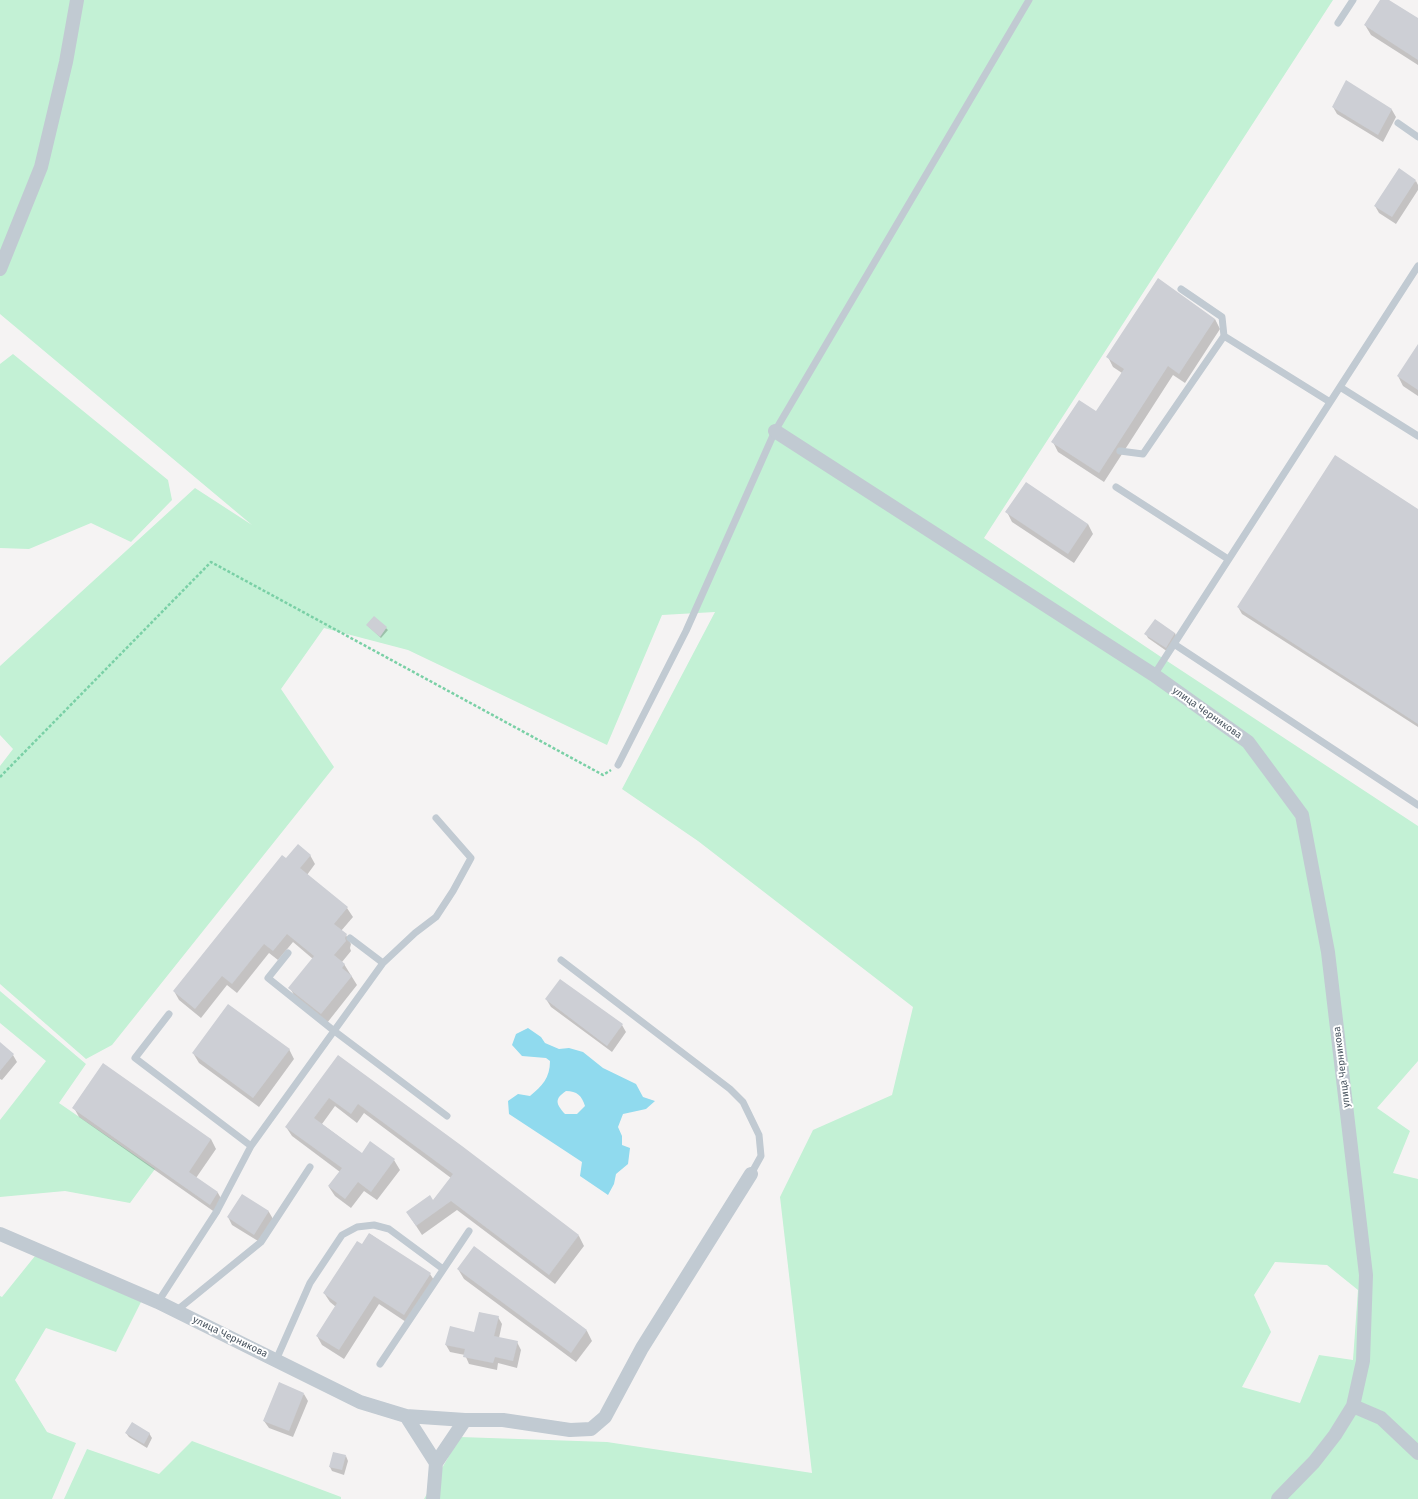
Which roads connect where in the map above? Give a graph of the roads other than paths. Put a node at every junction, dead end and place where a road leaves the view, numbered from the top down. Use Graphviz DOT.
graph roads {
  1 [pos="77,0"];
  2 [pos="1029,0"];
  3 [pos="1353,0"];
  4 [pos="1338,23"];
  5 [pos="1398,123"];
  6 [pos="1418,137"];
  7 [pos="1418,266"];
  8 [pos="0,269"];
  9 [pos="1181,289"];
  10 [pos="1224,336"];
  11 [pos="1340,387"];
  12 [pos="1330,402"];
  13 [pos="775,431"];
  14 [pos="1418,436"];
  15 [pos="1120,451"];
  16 [pos="1116,487"];
  17 [pos="1228,559"];
  18 [pos="1174,644"];
  19 [pos="1154,675"];
  20 [pos="618,765"];
  21 [pos="1418,806"];
  22 [pos="436,818"];
  23 [pos="350,938"];
  24 [pos="288,953"];
  25 [pos="561,960"];
  26 [pos="383,963"];
  27 [pos="169,1014"];
  28 [pos="333,1030"];
  29 [pos="447,1116"];
  30 [pos="251,1146"];
  31 [pos="310,1167"];
  32 [pos="750,1174"];
  33 [pos="468,1232"];
  34 [pos="0,1234"];
  35 [pos="444,1269"];
  36 [pos="158,1302"];
  37 [pos="176,1311"];
  38 [pos="276,1360"];
  39 [pos="380,1364"];
  40 [pos="1353,1406"];
  41 [pos="406,1416"];
  42 [pos="465,1420"];
  43 [pos="1418,1453"];
  44 [pos="436,1463"];
  45 [pos="433,1499"];
  46 [pos="1278,1499"];
  1 -- 8 [label="street"];
  2 -- 13 [label="lane"];
  3 -- 4 [label="lane"];
  5 -- 6 [label="lane"];
  7 -- 11 [label="lane"];
  9 -- 10 [label="lane"];
  10 -- 12 [label="lane"];
  10 -- 15 [label="lane"];
  11 -- 12 [label="lane"];
  11 -- 14 [label="lane"];
  12 -- 17 [label="lane"];
  13 -- 19 [label="street, улица Черникова"];
  13 -- 20 [label="lane"];
  16 -- 17 [label="lane"];
  17 -- 18 [label="lane"];
  18 -- 19 [label="lane"];
  18 -- 21 [label="lane"];
  19 -- 40 [label="street, улица Черникова"];
  22 -- 26 [label="lane"];
  23 -- 26 [label="lane"];
  24 -- 28 [label="lane"];
  25 -- 32 [label="lane"];
  26 -- 28 [label="lane"];
  27 -- 30 [label="lane"];
  28 -- 29 [label="lane"];
  28 -- 30 [label="lane"];
  30 -- 36 [label="lane"];
  31 -- 37 [label="lane"];
  32 -- 42 [label="street, улица Черникова"];
  33 -- 35 [label="lane"];
  34 -- 36 [label="street, улица Черникова"];
  35 -- 38 [label="lane"];
  35 -- 39 [label="lane"];
  36 -- 37 [label="street, улица Черникова"];
  37 -- 38 [label="street, улица Черникова"];
  38 -- 41 [label="street, улица Черникова"];
  40 -- 43 [label="street"];
  40 -- 46 [label="street, улица Черникова"];
  41 -- 42 [label="street, улица Черникова"];
  41 -- 44 [label="street"];
  42 -- 44 [label="street"];
  44 -- 45 [label="street"];
}
